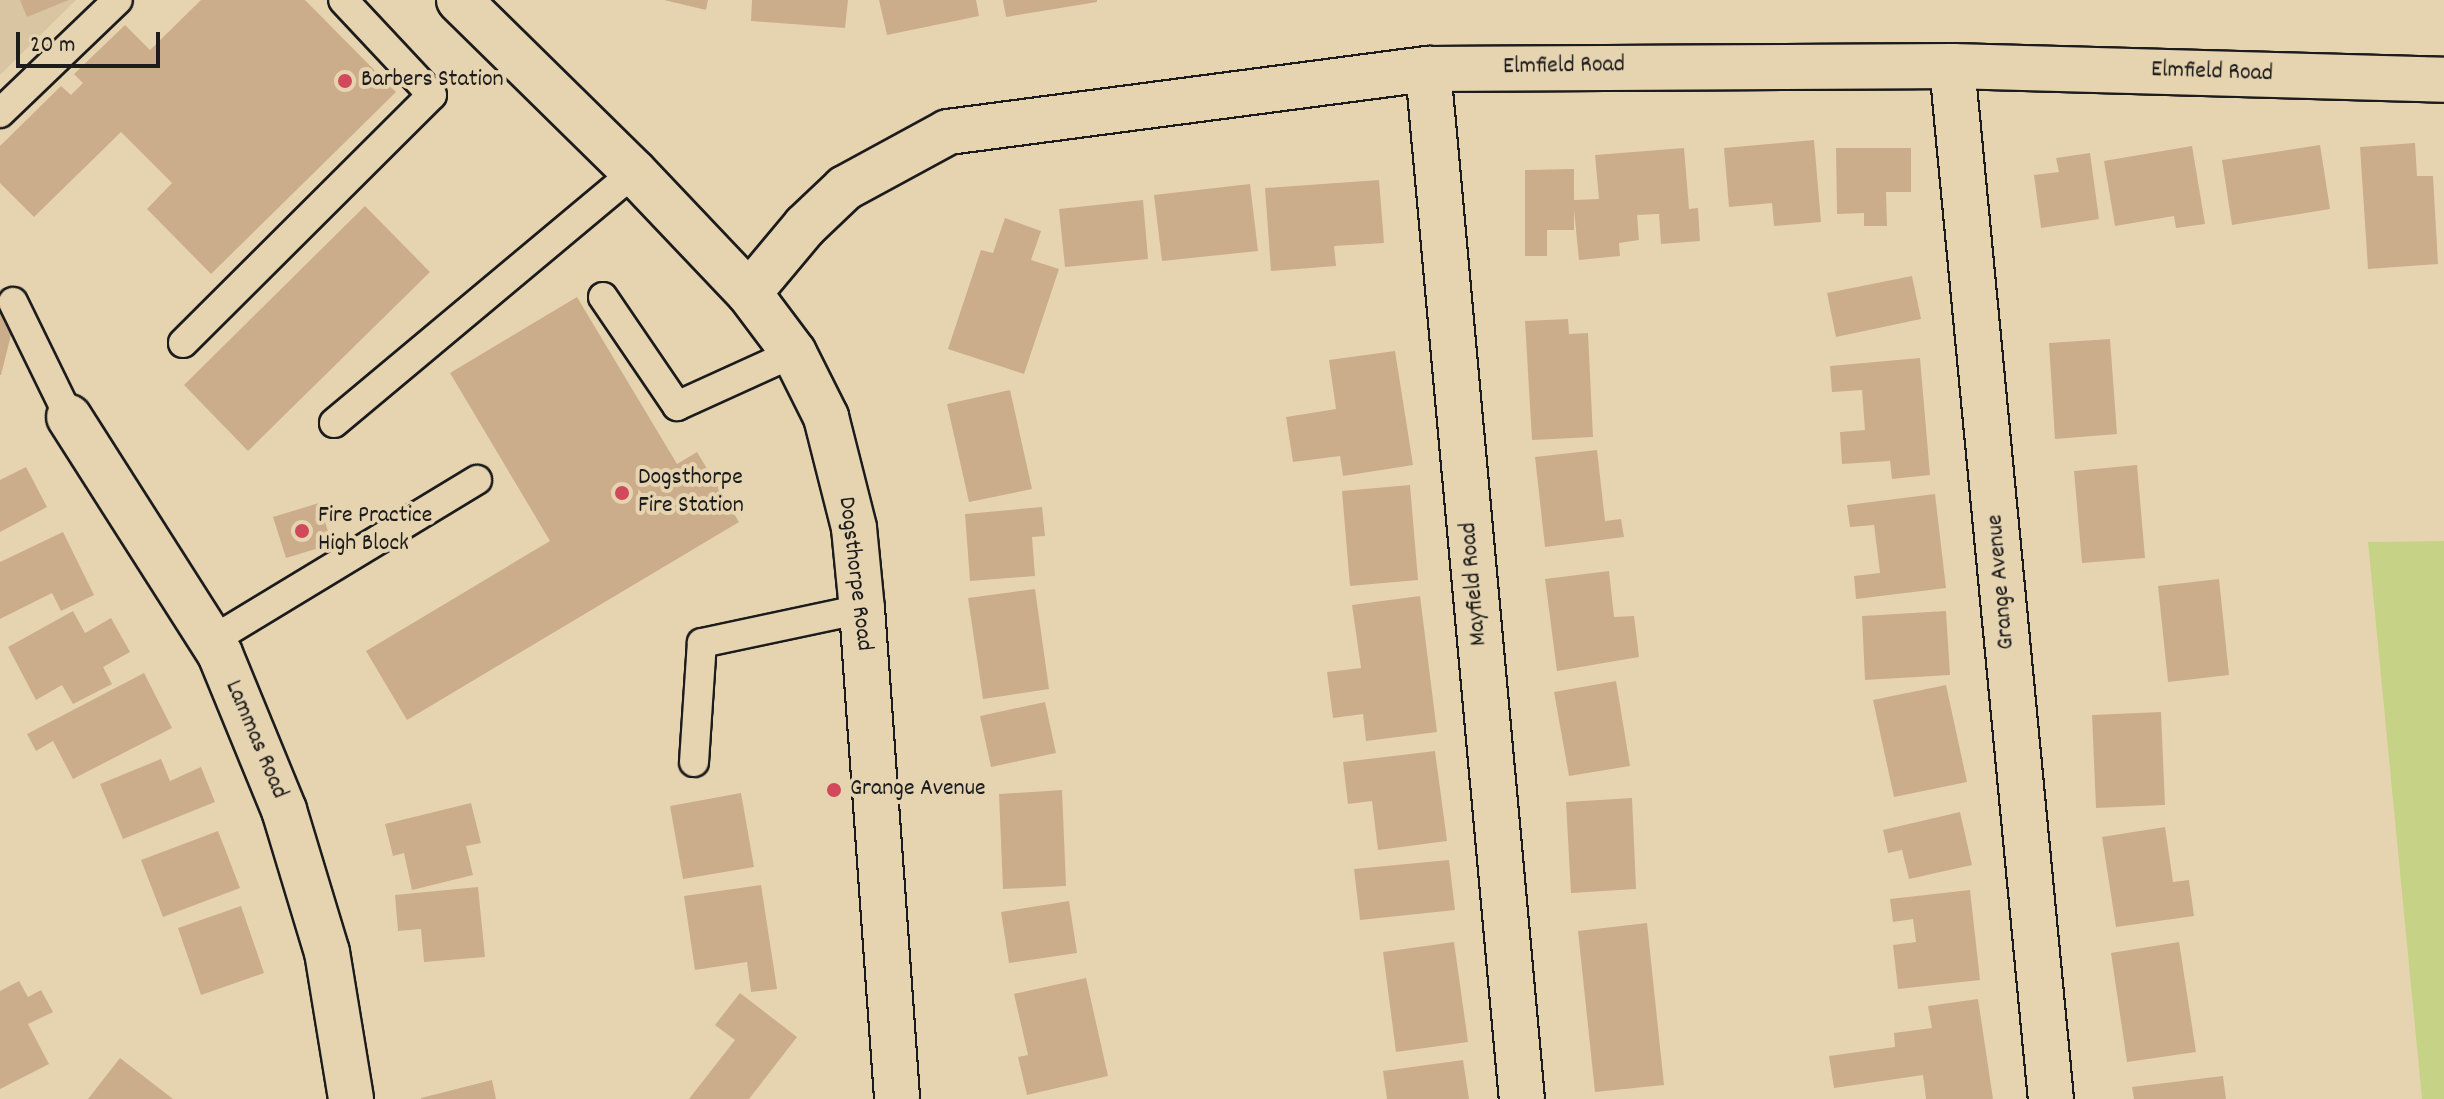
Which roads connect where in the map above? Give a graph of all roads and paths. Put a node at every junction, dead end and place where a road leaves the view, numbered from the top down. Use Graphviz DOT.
graph roads {
  1 [pos="118,0"];
  2 [pos="343,0"];
  3 [pos="459,0"];
  4 [pos="1952,66"];
  5 [pos="1428,69"];
  6 [pos="2444,80"];
  7 [pos="0,113"];
  8 [pos="634,172"];
  9 [pos="749,293"];
  10 [pos="603,297"];
  11 [pos="13,302"];
  12 [pos="183,343"];
  13 [pos="794,353"];
  14 [pos="69,417"];
  15 [pos="334,423"];
  16 [pos="477,480"];
  17 [pos="862,609"];
  18 [pos="211,641"];
  19 [pos="694,762"];
  20 [pos="351,1099"];
  21 [pos="897,1099"];
  22 [pos="1522,1099"];
  23 [pos="2051,1099"];
  1 -- 7 [label="lane"];
  2 -- 12 [label="lane"];
  3 -- 8 [label="street, Dogsthorpe Road"];
  4 -- 5 [label="street, Elmfield Road"];
  4 -- 6 [label="street, Elmfield Road"];
  4 -- 23 [label="street, Grange Avenue"];
  5 -- 9 [label="street, Elmfield Road"];
  5 -- 22 [label="street, Mayfield Road"];
  8 -- 9 [label="street, Dogsthorpe Road"];
  8 -- 15 [label="lane"];
  9 -- 13 [label="street, Dogsthorpe Road"];
  10 -- 13 [label="lane"];
  11 -- 14 [label="lane"];
  13 -- 17 [label="street, Dogsthorpe Road"];
  14 -- 18 [label="street, Lammas Road"];
  16 -- 18 [label="lane"];
  17 -- 19 [label="lane"];
  17 -- 21 [label="street, Dogsthorpe Road"];
  18 -- 20 [label="street, Lammas Road"];
}
